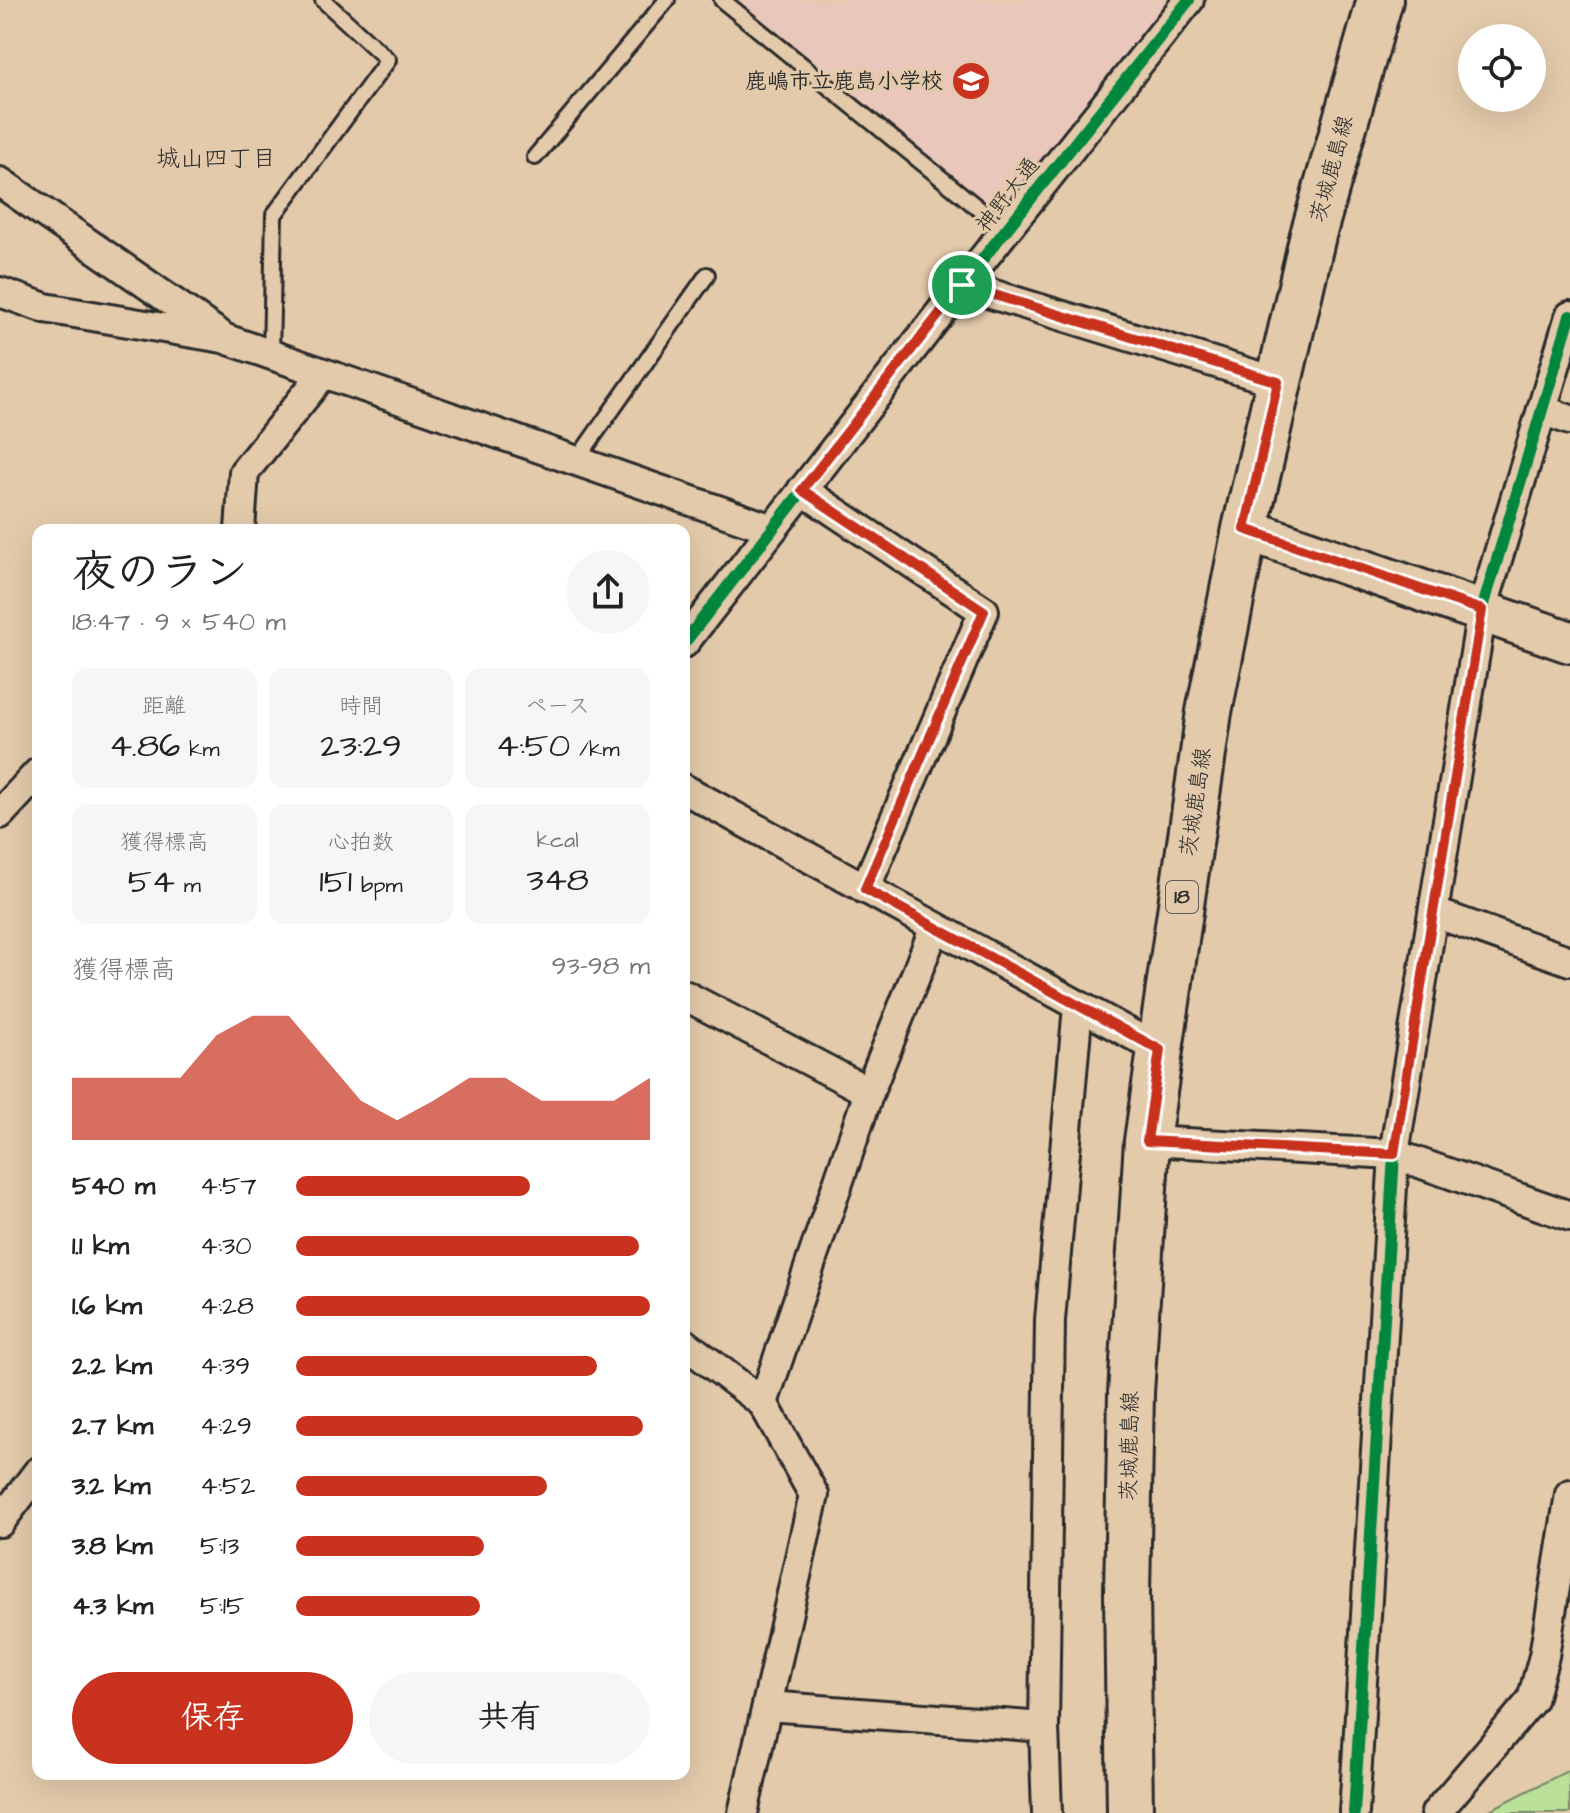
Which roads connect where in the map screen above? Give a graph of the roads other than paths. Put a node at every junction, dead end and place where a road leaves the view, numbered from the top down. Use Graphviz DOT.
graph roads {
  1 [pos="323,0"];
  2 [pos="667,0"];
  3 [pos="722,0"];
  4 [pos="1189,0"];
  5 [pos="1380,0"];
  6 [pos="535,157"];
  7 [pos="0,182"];
  8 [pos="1005,230"];
  9 [pos="707,275"];
  10 [pos="962,285"];
  11 [pos="0,292"];
  12 [pos="1570,316"];
  13 [pos="223,338"];
  14 [pos="271,355"];
  15 [pos="323,374"];
  16 [pos="1278,382"];
  17 [pos="1542,410"];
  18 [pos="1570,420"];
  19 [pos="576,461"];
  20 [pos="802,490"];
  21 [pos="240,524"];
  22 [pos="772,529"];
  23 [pos="1245,529"];
  24 [pos="1482,610"];
  25 [pos="690,635"];
  26 [pos="1570,642"];
  27 [pos="32,778"];
  28 [pos="690,792"];
  29 [pos="3,805"];
  30 [pos="865,889"];
  31 [pos="1435,913"];
  32 [pos="935,927"];
  33 [pos="1570,961"];
  34 [pos="690,998"];
  35 [pos="1078,1006"];
  36 [pos="1160,1050"];
  37 [pos="869,1092"];
  38 [pos="1147,1141"];
  39 [pos="1394,1154"];
  40 [pos="1570,1216"];
  41 [pos="690,1348"];
  42 [pos="763,1403"];
  43 [pos="32,1480"];
  44 [pos="1570,1494"];
  45 [pos="0,1522"];
  46 [pos="768,1706"];
  47 [pos="1044,1727"];
  48 [pos="743,1813"];
  49 [pos="1047,1813"];
  50 [pos="1130,1813"];
  51 [pos="1354,1813"];
  52 [pos="1436,1813"];
  1 -- 14 [label="lane"];
  2 -- 6 [label="lane"];
  3 -- 8 [label="lane"];
  4 -- 8 [label="street, 神野大通"];
  5 -- 16 [label="main road, 茨城鹿島線 / 18"];
  7 -- 13 [label="street"];
  8 -- 10 [label="street, 神野大通"];
  9 -- 19 [label="lane"];
  10 -- 16 [label="street"];
  10 -- 20 [label="street, 神野大通"];
  11 -- 13 [label="street"];
  12 -- 17 [label="street"];
  13 -- 14 [label="street"];
  14 -- 15 [label="street"];
  15 -- 19 [label="street"];
  15 -- 21 [label="street"];
  16 -- 23 [label="main road, 茨城鹿島線 / 18"];
  17 -- 18 [label="street"];
  17 -- 24 [label="street"];
  19 -- 22 [label="street"];
  20 -- 22 [label="street, 神野大通"];
  20 -- 30 [label="street"];
  22 -- 25 [label="street, 神野大通"];
  23 -- 24 [label="street"];
  23 -- 36 [label="main road, 茨城鹿島線 / 18"];
  24 -- 26 [label="street"];
  24 -- 31 [label="street"];
  27 -- 29 [label="street"];
  28 -- 30 [label="street"];
  30 -- 32 [label="street"];
  31 -- 33 [label="street"];
  31 -- 39 [label="street"];
  32 -- 35 [label="street"];
  32 -- 37 [label="street"];
  34 -- 37 [label="street"];
  35 -- 36 [label="street"];
  35 -- 47 [label="street"];
  36 -- 38 [label="main road, 茨城鹿島線 / 18"];
  37 -- 42 [label="street"];
  38 -- 39 [label="street"];
  38 -- 50 [label="main road, 茨城鹿島線 / 18"];
  39 -- 40 [label="street"];
  39 -- 51 [label="street"];
  41 -- 42 [label="street"];
  42 -- 46 [label="street"];
  43 -- 45 [label="street"];
  44 -- 52 [label="street"];
  46 -- 47 [label="street"];
  46 -- 48 [label="street"];
  47 -- 49 [label="street"];
}
